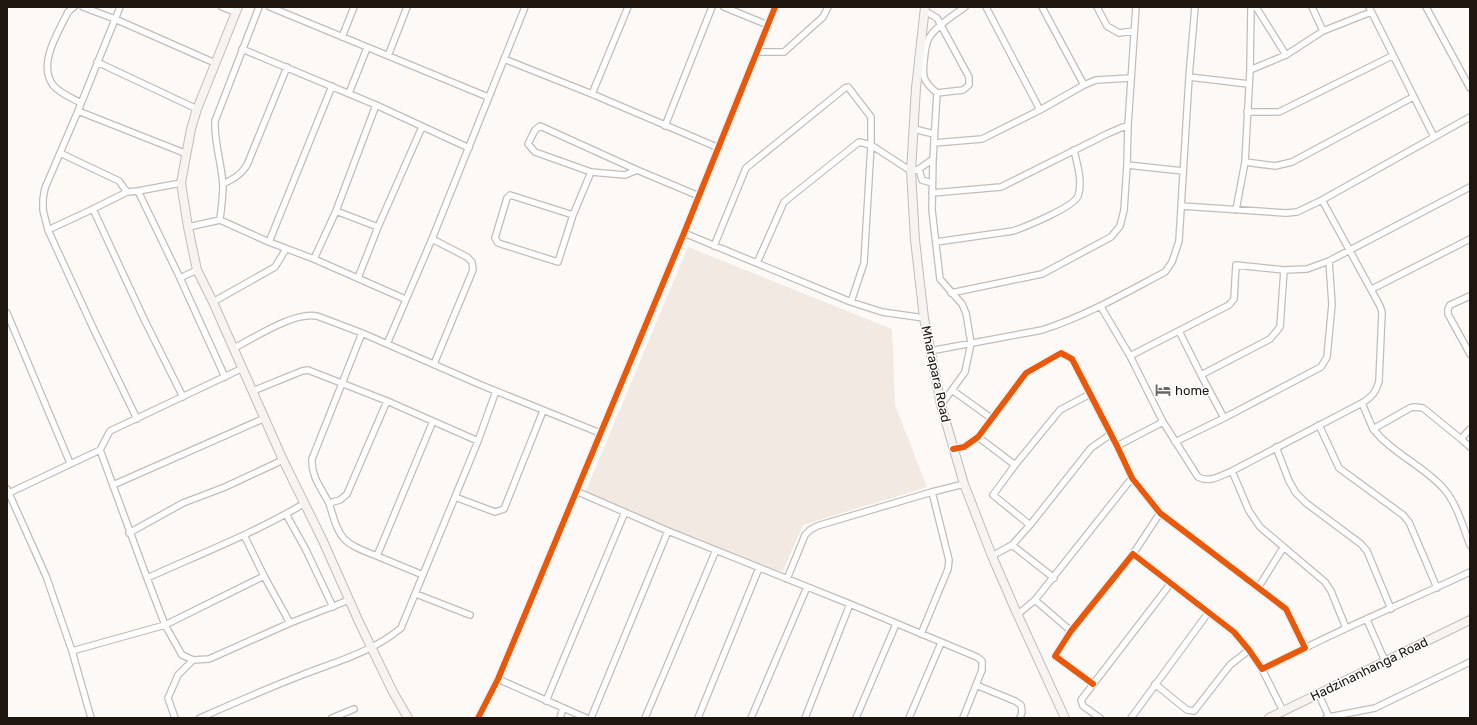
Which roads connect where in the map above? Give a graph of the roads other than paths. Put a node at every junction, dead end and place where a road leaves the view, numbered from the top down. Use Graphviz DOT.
graph roads {
  1 [pos="74,7"];
  2 [pos="83,7"];
  3 [pos="120,7"];
  4 [pos="222,7"];
  5 [pos="259,7"];
  6 [pos="270,7"];
  7 [pos="354,7"];
  8 [pos="407,7"];
  9 [pos="525,7"];
  10 [pos="628,7"];
  11 [pos="712,7"];
  12 [pos="724,7"];
  13 [pos="775,7"];
  14 [pos="828,7"];
  15 [pos="965,7"];
  16 [pos="986,7"];
  17 [pos="1042,7"];
  18 [pos="1097,7"];
  19 [pos="1136,7"];
  20 [pos="1195,7"];
  21 [pos="1251,7"];
  22 [pos="1256,7"];
  23 [pos="1312,7"];
  24 [pos="1426,7"];
  25 [pos="925,9"];
  26 [pos="1370,9"];
  27 [pos="236,10"];
  28 [pos="115,19"];
  29 [pos="768,25"];
  30 [pos="941,25"];
  31 [pos="1134,31"];
  32 [pos="1323,32"];
  33 [pos="342,37"];
  34 [pos="367,48"];
  35 [pos="242,49"];
  36 [pos="758,52"];
  37 [pos="1286,55"];
  38 [pos="388,56"];
  39 [pos="1392,56"];
  40 [pos="504,59"];
  41 [pos="97,62"];
  42 [pos="215,63"];
  43 [pos="287,67"];
  44 [pos="1250,70"];
  45 [pos="1189,76"];
  46 [pos="1131,78"];
  47 [pos="1084,84"];
  48 [pos="1249,84"];
  49 [pos="332,86"];
  50 [pos="1470,88"];
  51 [pos="349,93"];
  52 [pos="937,93"];
  53 [pos="592,94"];
  54 [pos="488,97"];
  55 [pos="1413,97"];
  56 [pos="81,103"];
  57 [pos="376,105"];
  58 [pos="197,109"];
  59 [pos="1040,110"];
  60 [pos="78,111"];
  61 [pos="1247,112"];
  62 [pos="1470,117"];
  63 [pos="1128,125"];
  64 [pos="665,126"];
  65 [pos="422,127"];
  66 [pos="914,129"];
  67 [pos="934,134"];
  68 [pos="1434,137"];
  69 [pos="934,143"];
  70 [pos="871,145"];
  71 [pos="469,148"];
  72 [pos="719,148"];
  73 [pos="1074,150"];
  74 [pos="60,153"];
  75 [pos="187,154"];
  76 [pos="933,159"];
  77 [pos="1244,162"];
  78 [pos="1128,165"];
  79 [pos="920,169"];
  80 [pos="637,170"];
  81 [pos="1184,171"];
  82 [pos="591,172"];
  83 [pos="911,172"];
  84 [pos="181,183"];
  85 [pos="932,183"];
  86 [pos="223,184"];
  87 [pos="1470,187"];
  88 [pos="138,191"];
  89 [pos="127,192"];
  90 [pos="932,193"];
  91 [pos="699,196"];
  92 [pos="1322,200"];
  93 [pos="1181,206"];
  94 [pos="93,209"];
  95 [pos="1236,210"];
  96 [pos="336,211"];
  97 [pos="573,215"];
  98 [pos="220,220"];
  99 [pos="378,227"];
  100 [pos="188,228"];
  101 [pos="48,230"];
  102 [pos="684,233"];
  103 [pos="432,239"];
  104 [pos="1470,239"];
  105 [pos="269,242"];
  106 [pos="936,242"];
  107 [pos="714,246"];
  108 [pos="286,248"];
  109 [pos="1349,249"];
  110 [pos="314,259"];
  111 [pos="1329,261"];
  112 [pos="758,263"];
  113 [pos="197,270"];
  114 [pos="1284,270"];
  115 [pos="180,278"];
  116 [pos="358,278"];
  117 [pos="1372,289"];
  118 [pos="951,293"];
  119 [pos="1470,296"];
  120 [pos="405,299"];
  121 [pos="213,302"];
  122 [pos="851,302"];
  123 [pos="1101,306"];
  124 [pos="7,312"];
  125 [pos="924,318"];
  126 [pos="1179,331"];
  127 [pos="362,333"];
  128 [pos="971,343"];
  129 [pos="387,344"];
  130 [pos="234,348"];
  131 [pos="930,351"];
  132 [pos="1470,354"];
  133 [pos="1130,356"];
  134 [pos="434,364"];
  135 [pos="243,368"];
  136 [pos="1202,375"];
  137 [pos="225,376"];
  138 [pos="342,383"];
  139 [pos="952,390"];
  140 [pos="253,391"];
  141 [pos="496,391"];
  142 [pos="1090,394"];
  143 [pos="182,397"];
  144 [pos="387,402"];
  145 [pos="1362,403"];
  146 [pos="941,405"];
  147 [pos="543,411"];
  148 [pos="265,418"];
  149 [pos="991,418"];
  150 [pos="1224,418"];
  151 [pos="137,419"];
  152 [pos="433,421"];
  153 [pos="1163,422"];
  154 [pos="1319,425"];
  155 [pos="1373,429"];
  156 [pos="1470,429"];
  157 [pos="600,433"];
  158 [pos="1111,434"];
  159 [pos="978,437"];
  160 [pos="1461,439"];
  161 [pos="478,441"];
  162 [pos="1174,442"];
  163 [pos="1117,446"];
  164 [pos="1276,447"];
  165 [pos="1470,447"];
  166 [pos="953,449"];
  167 [pos="100,450"];
  168 [pos="283,460"];
  169 [pos="70,463"];
  170 [pos="1015,465"];
  171 [pos="1232,471"];
  172 [pos="1132,478"];
  173 [pos="964,484"];
  174 [pos="113,485"];
  175 [pos="8,491"];
  176 [pos="576,491"];
  177 [pos="932,492"];
  178 [pos="455,497"];
  179 [pos="304,503"];
  180 [pos="329,503"];
  181 [pos="625,512"];
  182 [pos="1160,513"];
  183 [pos="286,514"];
  184 [pos="1030,525"];
  185 [pos="668,532"];
  186 [pos="129,533"];
  187 [pos="244,535"];
  188 [pos="1012,545"];
  189 [pos="1470,545"];
  190 [pos="1284,548"];
  191 [pos="716,550"];
  192 [pos="1133,554"];
  193 [pos="376,556"];
  194 [pos="992,556"];
  195 [pos="759,568"];
  196 [pos="1470,572"];
  197 [pos="423,575"];
  198 [pos="264,576"];
  199 [pos="147,578"];
  200 [pos="1054,578"];
  201 [pos="786,579"];
  202 [pos="1171,583"];
  203 [pos="807,587"];
  204 [pos="1258,588"];
  205 [pos="1437,588"];
  206 [pos="416,594"];
  207 [pos="349,600"];
  208 [pos="1036,600"];
  209 [pos="850,604"];
  210 [pos="333,607"];
  211 [pos="1391,608"];
  212 [pos="1208,613"];
  213 [pos="470,615"];
  214 [pos="1017,615"];
  215 [pos="1367,620"];
  216 [pos="1470,620"];
  217 [pos="290,623"];
  218 [pos="166,624"];
  219 [pos="896,624"];
  220 [pos="1346,628"];
  221 [pos="1071,631"];
  222 [pos="921,634"];
  223 [pos="941,643"];
  224 [pos="371,648"];
  225 [pos="1305,648"];
  226 [pos="1249,650"];
  227 [pos="72,651"];
  228 [pos="193,660"];
  229 [pos="1386,661"];
  230 [pos="1470,662"];
  231 [pos="1262,669"];
  232 [pos="498,679"];
  233 [pos="1093,684"];
  234 [pos="1155,684"];
  235 [pos="976,685"];
  236 [pos="1318,693"];
  237 [pos="546,701"];
  238 [pos="563,708"];
  239 [pos="354,709"];
  240 [pos="1283,711"];
  241 [pos="1327,717"];
  242 [pos="91,718"];
  243 [pos="174,718"];
  244 [pos="200,718"];
  245 [pos="332,718"];
  246 [pos="408,718"];
  247 [pos="478,718"];
  248 [pos="560,718"];
  249 [pos="586,718"];
  250 [pos="591,718"];
  251 [pos="645,718"];
  252 [pos="698,718"];
  253 [pos="751,718"];
  254 [pos="805,718"];
  255 [pos="856,718"];
  256 [pos="910,718"];
  257 [pos="963,718"];
  258 [pos="1020,718"];
  259 [pos="1065,718"];
  260 [pos="1100,718"];
  261 [pos="1131,718"];
  262 [pos="1269,718"];
  1 -- 56 [label="street"];
  2 -- 28 [label="street"];
  3 -- 28 [label="street"];
  4 -- 27 [label="street"];
  5 -- 35 [label="street"];
  6 -- 33 [label="street"];
  7 -- 33 [label="street"];
  8 -- 38 [label="street"];
  9 -- 40 [label="street"];
  10 -- 53 [label="street"];
  11 -- 64 [label="street"];
  12 -- 29 [label="street"];
  13 -- 29 [label="street"];
  14 -- 36 [label="street"];
  15 -- 30 [label="street"];
  16 -- 59 [label="street"];
  17 -- 47 [label="street"];
  18 -- 31 [label="street"];
  19 -- 31 [label="street"];
  20 -- 45 [label="street"];
  21 -- 44 [label="street"];
  22 -- 37 [label="street"];
  23 -- 32 [label="street"];
  24 -- 50 [label="street"];
  25 -- 30 [label="street"];
  25 -- 66 [label="street, Mharapara Road"];
  26 -- 32 [label="street"];
  26 -- 39 [label="street"];
  27 -- 42 [label="street"];
  28 -- 41 [label="street"];
  28 -- 42 [label="street"];
  29 -- 36 [label="street"];
  30 -- 52 [label="street"];
  30 -- 52 [label="street"];
  31 -- 46 [label="street"];
  32 -- 37 [label="street"];
  33 -- 34 [label="street"];
  34 -- 38 [label="street"];
  34 -- 51 [label="street"];
  35 -- 43 [label="street"];
  35 -- 86 [label="street"];
  36 -- 72 [label="street"];
  37 -- 44 [label="street"];
  38 -- 54 [label="street"];
  39 -- 55 [label="street"];
  39 -- 61 [label="street"];
  40 -- 53 [label="street"];
  40 -- 54 [label="street"];
  41 -- 56 [label="street"];
  41 -- 58 [label="street"];
  42 -- 58 [label="street"];
  43 -- 49 [label="street"];
  43 -- 86 [label="street"];
  44 -- 48 [label="street"];
  45 -- 48 [label="street"];
  45 -- 81 [label="street"];
  46 -- 47 [label="street"];
  46 -- 63 [label="street"];
  47 -- 59 [label="street"];
  48 -- 61 [label="street"];
  49 -- 51 [label="street"];
  49 -- 105 [label="street"];
  51 -- 57 [label="street"];
  52 -- 67 [label="street"];
  53 -- 64 [label="street"];
  54 -- 71 [label="street"];
  55 -- 68 [label="street"];
  55 -- 77 [label="street"];
  56 -- 60 [label="street"];
  57 -- 65 [label="street"];
  57 -- 96 [label="street"];
  58 -- 75 [label="street"];
  59 -- 69 [label="street"];
  60 -- 74 [label="street"];
  60 -- 75 [label="street"];
  61 -- 77 [label="street"];
  62 -- 68 [label="street"];
  63 -- 73 [label="street"];
  63 -- 78 [label="street"];
  64 -- 72 [label="street"];
  65 -- 71 [label="street"];
  65 -- 99 [label="street"];
  66 -- 67 [label="street"];
  66 -- 83 [label="street, Mharapara Road"];
  67 -- 69 [label="street"];
  68 -- 92 [label="street"];
  69 -- 76 [label="street"];
  70 -- 83 [label="street"];
  70 -- 107 [label="street"];
  70 -- 112 [label="street"];
  70 -- 122 [label="street"];
  71 -- 103 [label="street"];
  72 -- 91 [label="street"];
  73 -- 90 [label="street"];
  73 -- 106 [label="street"];
  74 -- 89 [label="street"];
  74 -- 101 [label="street"];
  75 -- 84 [label="street"];
  76 -- 79 [label="street"];
  76 -- 85 [label="street"];
  77 -- 95 [label="street"];
  78 -- 81 [label="street"];
  78 -- 118 [label="street"];
  79 -- 83 [label="street"];
  79 -- 85 [label="street"];
  80 -- 82 [label="street"];
  80 -- 82 [label="street"];
  80 -- 91 [label="street"];
  81 -- 93 [label="street"];
  82 -- 97 [label="street"];
  83 -- 125 [label="street, Mharapara Road"];
  84 -- 88 [label="street"];
  84 -- 100 [label="street"];
  85 -- 90 [label="street"];
  86 -- 98 [label="street"];
  87 -- 109 [label="street"];
  88 -- 89 [label="street"];
  88 -- 115 [label="street"];
  89 -- 94 [label="street"];
  90 -- 106 [label="street"];
  91 -- 102 [label="street"];
  92 -- 95 [label="street"];
  92 -- 109 [label="street"];
  93 -- 95 [label="street"];
  93 -- 123 [label="street"];
  94 -- 101 [label="street"];
  94 -- 143 [label="street"];
  96 -- 99 [label="street"];
  96 -- 110 [label="street"];
  97 -- 97 [label="street"];
  98 -- 100 [label="street"];
  98 -- 105 [label="street"];
  99 -- 116 [label="street"];
  100 -- 113 [label="street"];
  101 -- 151 [label="street"];
  102 -- 107 [label="street"];
  102 -- 157 [label="street"];
  103 -- 120 [label="street"];
  103 -- 134 [label="street"];
  104 -- 117 [label="street"];
  105 -- 108 [label="street"];
  106 -- 118 [label="street"];
  107 -- 112 [label="street"];
  108 -- 110 [label="street"];
  108 -- 121 [label="street"];
  109 -- 111 [label="street"];
  109 -- 117 [label="street"];
  110 -- 116 [label="street"];
  111 -- 114 [label="street"];
  111 -- 150 [label="street"];
  112 -- 122 [label="street"];
  113 -- 115 [label="street"];
  113 -- 121 [label="street"];
  114 -- 126 [label="street"];
  114 -- 136 [label="street"];
  115 -- 137 [label="street"];
  116 -- 120 [label="street"];
  117 -- 145 [label="street"];
  118 -- 128 [label="street"];
  119 -- 132 [label="street"];
  120 -- 129 [label="street"];
  121 -- 130 [label="street"];
  122 -- 125 [label="street"];
  123 -- 128 [label="street"];
  123 -- 133 [label="street"];
  124 -- 169 [label="street"];
  125 -- 131 [label="street, Mharapara Road"];
  126 -- 133 [label="street"];
  126 -- 136 [label="street"];
  127 -- 129 [label="street"];
  127 -- 130 [label="street"];
  127 -- 138 [label="street"];
  128 -- 131 [label="street"];
  128 -- 139 [label="street"];
  129 -- 134 [label="street"];
  130 -- 135 [label="street"];
  131 -- 146 [label="street, Mharapara Road"];
  133 -- 153 [label="street"];
  134 -- 141 [label="street"];
  135 -- 137 [label="street"];
  135 -- 140 [label="street"];
  136 -- 150 [label="street"];
  137 -- 143 [label="street"];
  138 -- 140 [label="street"];
  138 -- 144 [label="street"];
  138 -- 180 [label="street"];
  139 -- 146 [label="street"];
  139 -- 149 [label="street"];
  140 -- 148 [label="street"];
  141 -- 147 [label="street"];
  141 -- 161 [label="street"];
  142 -- 149 [label="street"];
  142 -- 158 [label="street"];
  142 -- 170 [label="street"];
  143 -- 151 [label="street"];
  144 -- 152 [label="street"];
  144 -- 180 [label="street"];
  145 -- 154 [label="street"];
  145 -- 155 [label="street"];
  146 -- 166 [label="street, Mharapara Road"];
  147 -- 157 [label="street"];
  147 -- 178 [label="street"];
  148 -- 168 [label="street"];
  148 -- 174 [label="street"];
  149 -- 159 [label="street"];
  150 -- 162 [label="street"];
  151 -- 167 [label="street"];
  152 -- 161 [label="street"];
  152 -- 193 [label="street"];
  153 -- 162 [label="street"];
  153 -- 163 [label="street"];
  154 -- 164 [label="street"];
  154 -- 205 [label="street"];
  155 -- 160 [label="street"];
  155 -- 189 [label="street"];
  156 -- 160 [label="street"];
  157 -- 176 [label="street"];
  158 -- 163 [label="street"];
  158 -- 184 [label="street"];
  159 -- 166 [label="street"];
  159 -- 170 [label="street"];
  160 -- 165 [label="street"];
  161 -- 178 [label="street"];
  162 -- 171 [label="street"];
  163 -- 172 [label="street"];
  164 -- 171 [label="street"];
  164 -- 211 [label="street"];
  166 -- 173 [label="street, Mharapara Road"];
  167 -- 169 [label="street"];
  167 -- 174 [label="street"];
  168 -- 179 [label="street"];
  168 -- 186 [label="street"];
  169 -- 175 [label="street"];
  170 -- 184 [label="street"];
  171 -- 190 [label="street"];
  172 -- 182 [label="street"];
  172 -- 200 [label="street"];
  173 -- 177 [label="street"];
  173 -- 194 [label="street, Mharapara Road"];
  174 -- 186 [label="street"];
  175 -- 227 [label="street"];
  176 -- 181 [label="street"];
  176 -- 232 [label="street"];
  177 -- 201 [label="street"];
  177 -- 222 [label="street"];
  178 -- 197 [label="street"];
  179 -- 183 [label="street"];
  179 -- 207 [label="street"];
  180 -- 193 [label="street"];
  181 -- 185 [label="street"];
  181 -- 237 [label="street"];
  182 -- 192 [label="street"];
  182 -- 204 [label="street"];
  183 -- 187 [label="street"];
  183 -- 210 [label="street"];
  184 -- 188 [label="street"];
  185 -- 191 [label="street"];
  185 -- 250 [label="street"];
  186 -- 199 [label="street"];
  187 -- 198 [label="street"];
  187 -- 199 [label="street"];
  188 -- 194 [label="street"];
  188 -- 200 [label="street"];
  190 -- 204 [label="street"];
  190 -- 220 [label="street"];
  191 -- 195 [label="street"];
  191 -- 251 [label="street"];
  192 -- 202 [label="street"];
  192 -- 221 [label="street"];
  193 -- 197 [label="street"];
  194 -- 214 [label="street, Mharapara Road"];
  195 -- 201 [label="street"];
  195 -- 252 [label="street"];
  196 -- 205 [label="street"];
  197 -- 206 [label="street"];
  198 -- 217 [label="street"];
  198 -- 218 [label="street"];
  199 -- 218 [label="street"];
  200 -- 208 [label="street"];
  201 -- 203 [label="street"];
  202 -- 212 [label="street"];
  202 -- 233 [label="street"];
  203 -- 209 [label="street"];
  203 -- 253 [label="street"];
  204 -- 225 [label="street"];
  205 -- 211 [label="street"];
  206 -- 213 [label="street"];
  206 -- 224 [label="street"];
  207 -- 210 [label="street"];
  207 -- 224 [label="street"];
  208 -- 214 [label="street"];
  208 -- 221 [label="street"];
  209 -- 219 [label="street"];
  209 -- 254 [label="street"];
  210 -- 217 [label="street"];
  211 -- 215 [label="street"];
  212 -- 226 [label="street"];
  212 -- 234 [label="street"];
  214 -- 259 [label="street, Mharapara Road"];
  215 -- 220 [label="street"];
  215 -- 229 [label="street"];
  216 -- 229 [label="street, Hadzinanhanga Road"];
  217 -- 228 [label="street"];
  218 -- 227 [label="street"];
  218 -- 228 [label="street"];
  219 -- 222 [label="street"];
  219 -- 255 [label="street"];
  220 -- 225 [label="street"];
  221 -- 233 [label="street"];
  222 -- 223 [label="street"];
  223 -- 235 [label="street"];
  223 -- 256 [label="street"];
  224 -- 244 [label="street"];
  224 -- 246 [label="street"];
  225 -- 231 [label="street"];
  226 -- 231 [label="street"];
  226 -- 234 [label="street"];
  227 -- 242 [label="street"];
  228 -- 243 [label="street"];
  229 -- 236 [label="street, Hadzinanhanga Road"];
  230 -- 241 [label="street"];
  231 -- 240 [label="street"];
  232 -- 237 [label="street"];
  232 -- 247 [label="street"];
  233 -- 260 [label="street"];
  234 -- 261 [label="street"];
  235 -- 257 [label="street"];
  235 -- 258 [label="street"];
  236 -- 240 [label="street, Hadzinanhanga Road"];
  236 -- 241 [label="street"];
  237 -- 238 [label="street"];
  238 -- 248 [label="street"];
  238 -- 249 [label="street"];
  239 -- 245 [label="street"];
  240 -- 262 [label="street, Hadzinanhanga Road"];
}
